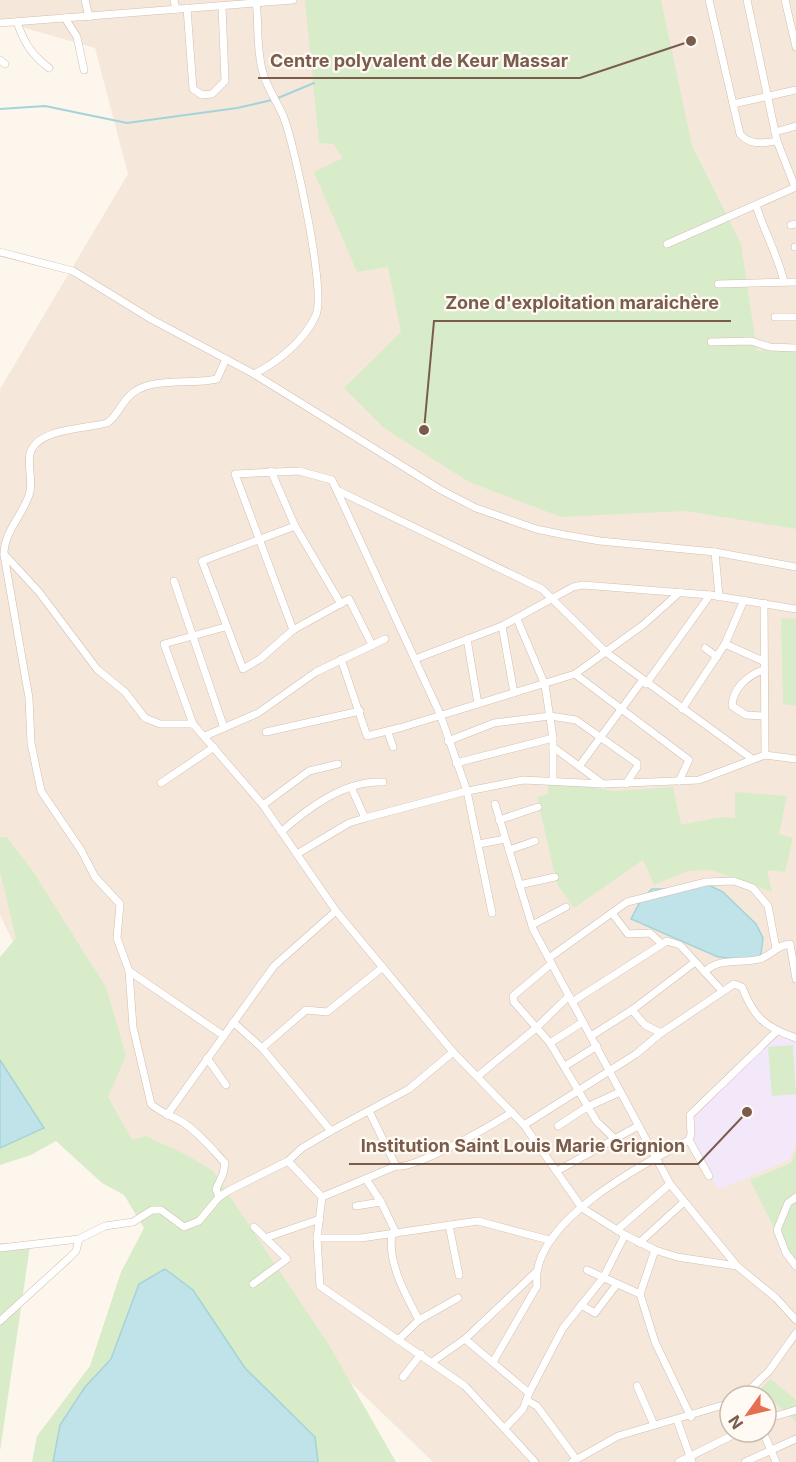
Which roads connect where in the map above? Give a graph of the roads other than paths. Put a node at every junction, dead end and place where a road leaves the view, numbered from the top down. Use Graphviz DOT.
graph roads {
  1 [pos="85,0"];
  2 [pos="174,0"];
  3 [pos="293,0"];
  4 [pos="709,0"];
  5 [pos="747,0"];
  6 [pos="785,0"];
  7 [pos="256,1"];
  8 [pos="222,6"];
  9 [pos="176,9"];
  10 [pos="187,9"];
  11 [pos="88,17"];
  12 [pos="65,18"];
  13 [pos="17,22"];
  14 [pos="0,23"];
  15 [pos="796,47"];
  16 [pos="49,68"];
  17 [pos="84,70"];
  18 [pos="796,90"];
  19 [pos="768,96"];
  20 [pos="734,104"];
  21 [pos="796,126"];
  22 [pos="775,132"];
  23 [pos="777,141"];
  24 [pos="796,187"];
  25 [pos="756,205"];
  26 [pos="667,244"];
  27 [pos="0,252"];
  28 [pos="784,282"];
  29 [pos="796,282"];
  30 [pos="718,285"];
  31 [pos="775,317"];
  32 [pos="796,317"];
  33 [pos="711,342"];
  34 [pos="796,348"];
  35 [pos="226,358"];
  36 [pos="254,374"];
  37 [pos="271,471"];
  38 [pos="337,490"];
  39 [pos="295,526"];
  40 [pos="260,539"];
  41 [pos="715,552"];
  42 [pos="4,554"];
  43 [pos="796,567"];
  44 [pos="174,581"];
  45 [pos="680,592"];
  46 [pos="710,595"];
  47 [pos="719,597"];
  48 [pos="553,598"];
  49 [pos="744,600"];
  50 [pos="764,603"];
  51 [pos="341,604"];
  52 [pos="796,609"];
  53 [pos="517,619"];
  54 [pos="502,626"];
  55 [pos="225,627"];
  56 [pos="293,630"];
  57 [pos="192,637"];
  58 [pos="385,639"];
  59 [pos="467,639"];
  60 [pos="724,644"];
  61 [pos="372,645"];
  62 [pos="705,648"];
  63 [pos="607,653"];
  64 [pos="717,657"];
  65 [pos="341,659"];
  66 [pos="415,659"];
  67 [pos="763,661"];
  68 [pos="763,670"];
  69 [pos="575,674"];
  70 [pos="644,682"];
  71 [pos="545,684"];
  72 [pos="514,693"];
  73 [pos="478,704"];
  74 [pos="620,707"];
  75 [pos="682,709"];
  76 [pos="360,711"];
  77 [pos="440,714"];
  78 [pos="550,716"];
  79 [pos="763,716"];
  80 [pos="193,724"];
  81 [pos="224,728"];
  82 [pos="266,732"];
  83 [pos="388,732"];
  84 [pos="205,736"];
  85 [pos="553,738"];
  86 [pos="600,738"];
  87 [pos="448,741"];
  88 [pos="214,747"];
  89 [pos="393,747"];
  90 [pos="553,747"];
  91 [pos="765,754"];
  92 [pos="751,758"];
  93 [pos="796,759"];
  94 [pos="456,763"];
  95 [pos="338,764"];
  96 [pos="580,765"];
  97 [pos="553,781"];
  98 [pos="383,782"];
  99 [pos="680,782"];
  100 [pos="161,783"];
  101 [pos="603,784"];
  102 [pos="626,784"];
  103 [pos="351,788"];
  104 [pos="467,791"];
  105 [pos="495,804"];
  106 [pos="263,805"];
  107 [pos="537,807"];
  108 [pos="364,818"];
  109 [pos="499,820"];
  110 [pos="281,832"];
  111 [pos="505,839"];
  112 [pos="536,841"];
  113 [pos="478,844"];
  114 [pos="509,850"];
  115 [pos="297,854"];
  116 [pos="555,877"];
  117 [pos="519,885"];
  118 [pos="566,907"];
  119 [pos="336,911"];
  120 [pos="492,913"];
  121 [pos="612,913"];
  122 [pos="532,925"];
  123 [pos="661,943"];
  124 [pos="793,944"];
  125 [pos="777,948"];
  126 [pos="550,961"];
  127 [pos="696,962"];
  128 [pos="383,968"];
  129 [pos="129,971"];
  130 [pos="705,972"];
  131 [pos="796,979"];
  132 [pos="722,991"];
  133 [pos="571,999"];
  134 [pos="632,1010"];
  135 [pos="233,1022"];
  136 [pos="583,1022"];
  137 [pos="536,1028"];
  138 [pos="777,1031"];
  139 [pos="661,1033"];
  140 [pos="224,1036"];
  141 [pos="591,1036"];
  142 [pos="796,1038"];
  143 [pos="550,1043"];
  144 [pos="597,1046"];
  145 [pos="262,1048"];
  146 [pos="453,1052"];
  147 [pos="207,1059"];
  148 [pos="565,1066"];
  149 [pos="610,1069"];
  150 [pos="478,1076"];
  151 [pos="226,1085"];
  152 [pos="578,1088"];
  153 [pos="620,1092"];
  154 [pos="587,1107"];
  155 [pos="369,1111"];
  156 [pos="512,1112"];
  157 [pos="167,1115"];
  158 [pos="524,1125"];
  159 [pos="558,1126"];
  160 [pos="638,1126"];
  161 [pos="331,1131"];
  162 [pos="614,1138"];
  163 [pos="689,1140"];
  164 [pos="656,1157"];
  165 [pos="288,1161"];
  166 [pos="396,1166"];
  167 [pos="557,1171"];
  168 [pos="708,1176"];
  169 [pos="366,1179"];
  170 [pos="670,1184"];
  171 [pos="219,1197"];
  172 [pos="322,1197"];
  173 [pos="796,1197"];
  174 [pos="381,1202"];
  175 [pos="684,1202"];
  176 [pos="356,1206"];
  177 [pos="582,1208"];
  178 [pos="320,1218"];
  179 [pos="449,1225"];
  180 [pos="254,1227"];
  181 [pos="616,1230"];
  182 [pos="394,1233"];
  183 [pos="625,1235"];
  184 [pos="265,1238"];
  185 [pos="317,1238"];
  186 [pos="79,1239"];
  187 [pos="549,1240"];
  188 [pos="639,1243"];
  189 [pos="0,1248"];
  190 [pos="655,1250"];
  191 [pos="737,1266"];
  192 [pos="796,1266"];
  193 [pos="586,1270"];
  194 [pos="535,1273"];
  195 [pos="459,1275"];
  196 [pos="603,1278"];
  197 [pos="253,1284"];
  198 [pos="617,1284"];
  199 [pos="640,1294"];
  200 [pos="458,1298"];
  201 [pos="581,1305"];
  202 [pos="419,1320"];
  203 [pos="796,1320"];
  204 [pos="0,1321"];
  205 [pos="796,1333"];
  206 [pos="398,1340"];
  207 [pos="465,1340"];
  208 [pos="421,1354"];
  209 [pos="432,1362"];
  210 [pos="493,1362"];
  211 [pos="403,1377"];
  212 [pos="755,1384"];
  213 [pos="637,1386"];
  214 [pos="528,1397"];
  215 [pos="718,1407"];
  216 [pos="796,1410"];
  217 [pos="778,1415"];
  218 [pos="691,1417"];
  219 [pos="677,1420"];
  220 [pos="654,1425"];
  221 [pos="505,1428"];
  222 [pos="795,1442"];
  223 [pos="718,1444"];
  224 [pos="769,1444"];
  225 [pos="772,1450"];
  226 [pos="691,1459"];
  227 [pos="574,1461"];
  228 [pos="535,1462"];
  229 [pos="679,1462"];
  230 [pos="745,1462"];
  231 [pos="776,1462"];
  1 -- 11 [label="street"];
  2 -- 9 [label="street"];
  3 -- 7 [label="street"];
  4 -- 20 [label="street"];
  5 -- 19 [label="street"];
  6 -- 15 [label="street"];
  7 -- 8 [label="street"];
  7 -- 36 [label="street"];
  8 -- 10 [label="street"];
  8 -- 10 [label="street"];
  9 -- 10 [label="street"];
  9 -- 11 [label="street"];
  11 -- 12 [label="street"];
  12 -- 13 [label="street"];
  12 -- 17 [label="street"];
  13 -- 14 [label="street"];
  13 -- 16 [label="street"];
  18 -- 19 [label="street"];
  19 -- 20 [label="street"];
  19 -- 22 [label="street"];
  20 -- 23 [label="street"];
  21 -- 22 [label="street"];
  22 -- 23 [label="street"];
  23 -- 24 [label="street"];
  24 -- 25 [label="street"];
  25 -- 26 [label="street"];
  25 -- 28 [label="street"];
  27 -- 35 [label="street"];
  28 -- 29 [label="street"];
  28 -- 30 [label="street"];
  31 -- 32 [label="street"];
  33 -- 34 [label="street"];
  35 -- 36 [label="street"];
  35 -- 42 [label="street"];
  36 -- 41 [label="street"];
  37 -- 38 [label="street"];
  37 -- 39 [label="street"];
  37 -- 40 [label="street"];
  38 -- 48 [label="street"];
  38 -- 66 [label="street"];
  39 -- 40 [label="street"];
  39 -- 51 [label="street"];
  40 -- 55 [label="street"];
  40 -- 56 [label="street"];
  41 -- 43 [label="street"];
  41 -- 47 [label="street"];
  42 -- 80 [label="street"];
  42 -- 129 [label="street"];
  44 -- 57 [label="street"];
  45 -- 46 [label="street"];
  45 -- 48 [label="street"];
  45 -- 63 [label="street"];
  46 -- 47 [label="street"];
  46 -- 70 [label="street"];
  47 -- 49 [label="street"];
  48 -- 53 [label="street"];
  48 -- 63 [label="street"];
  49 -- 50 [label="street"];
  49 -- 60 [label="street"];
  50 -- 52 [label="street"];
  50 -- 67 [label="street"];
  51 -- 56 [label="street"];
  51 -- 61 [label="street"];
  53 -- 54 [label="street"];
  53 -- 71 [label="street"];
  54 -- 59 [label="street"];
  54 -- 72 [label="street"];
  55 -- 56 [label="street"];
  55 -- 57 [label="street"];
  57 -- 80 [label="street"];
  57 -- 81 [label="street"];
  58 -- 61 [label="street"];
  59 -- 66 [label="street"];
  59 -- 73 [label="street"];
  60 -- 64 [label="street"];
  60 -- 67 [label="street"];
  61 -- 65 [label="street"];
  62 -- 64 [label="street"];
  63 -- 69 [label="street"];
  63 -- 70 [label="street"];
  64 -- 75 [label="street"];
  65 -- 76 [label="street"];
  65 -- 81 [label="street"];
  66 -- 77 [label="street"];
  67 -- 68 [label="street"];
  68 -- 79 [label="street"];
  68 -- 79 [label="street"];
  69 -- 71 [label="street"];
  69 -- 74 [label="street"];
  70 -- 74 [label="street"];
  70 -- 75 [label="street"];
  71 -- 72 [label="street"];
  71 -- 78 [label="street"];
  72 -- 73 [label="street"];
  73 -- 77 [label="street"];
  74 -- 86 [label="street"];
  74 -- 99 [label="street"];
  75 -- 92 [label="street"];
  76 -- 82 [label="street"];
  76 -- 83 [label="street"];
  77 -- 83 [label="street"];
  77 -- 87 [label="street"];
  78 -- 85 [label="street"];
  78 -- 86 [label="street"];
  78 -- 87 [label="street"];
  79 -- 91 [label="street"];
  80 -- 84 [label="street"];
  81 -- 84 [label="street"];
  83 -- 89 [label="street"];
  84 -- 88 [label="street"];
  85 -- 90 [label="street"];
  85 -- 94 [label="street"];
  86 -- 96 [label="street"];
  86 -- 102 [label="street"];
  87 -- 94 [label="street"];
  88 -- 100 [label="street"];
  88 -- 106 [label="street"];
  90 -- 96 [label="street"];
  90 -- 97 [label="street"];
  91 -- 92 [label="street"];
  91 -- 93 [label="street"];
  92 -- 99 [label="street"];
  94 -- 104 [label="street"];
  95 -- 106 [label="street"];
  96 -- 101 [label="street"];
  97 -- 101 [label="street"];
  97 -- 104 [label="street"];
  98 -- 103 [label="street"];
  99 -- 102 [label="street"];
  101 -- 102 [label="street"];
  103 -- 108 [label="street"];
  103 -- 110 [label="street"];
  104 -- 108 [label="street"];
  104 -- 113 [label="street"];
  105 -- 109 [label="street"];
  106 -- 110 [label="street"];
  107 -- 109 [label="street"];
  108 -- 115 [label="street"];
  109 -- 111 [label="street"];
  110 -- 115 [label="street"];
  111 -- 113 [label="street"];
  111 -- 114 [label="street"];
  112 -- 114 [label="street"];
  113 -- 120 [label="street"];
  114 -- 117 [label="street"];
  115 -- 119 [label="street"];
  116 -- 117 [label="street"];
  117 -- 122 [label="street"];
  118 -- 122 [label="street"];
  119 -- 128 [label="street"];
  119 -- 135 [label="street"];
  121 -- 123 [label="street"];
  121 -- 125 [label="street"];
  121 -- 126 [label="street"];
  122 -- 126 [label="street"];
  123 -- 127 [label="street"];
  123 -- 133 [label="street"];
  124 -- 125 [label="street"];
  124 -- 131 [label="street"];
  125 -- 130 [label="street"];
  126 -- 133 [label="street"];
  126 -- 137 [label="street"];
  127 -- 130 [label="street"];
  127 -- 134 [label="street"];
  128 -- 145 [label="street"];
  128 -- 146 [label="street"];
  129 -- 140 [label="street"];
  129 -- 157 [label="street"];
  130 -- 132 [label="street"];
  132 -- 138 [label="street"];
  132 -- 139 [label="street"];
  133 -- 136 [label="street"];
  133 -- 137 [label="street"];
  134 -- 139 [label="street"];
  134 -- 141 [label="street"];
  135 -- 140 [label="street"];
  135 -- 145 [label="street"];
  136 -- 141 [label="street"];
  136 -- 143 [label="street"];
  137 -- 143 [label="street"];
  137 -- 150 [label="street"];
  138 -- 142 [label="street"];
  138 -- 163 [label="street"];
  139 -- 149 [label="street"];
  140 -- 147 [label="street"];
  141 -- 144 [label="street"];
  143 -- 148 [label="street"];
  144 -- 148 [label="street"];
  144 -- 149 [label="street"];
  145 -- 161 [label="street"];
  146 -- 150 [label="street"];
  146 -- 155 [label="street"];
  147 -- 151 [label="street"];
  147 -- 157 [label="street"];
  148 -- 152 [label="street"];
  149 -- 152 [label="street"];
  149 -- 153 [label="street"];
  150 -- 156 [label="street"];
  152 -- 154 [label="street"];
  152 -- 158 [label="street"];
  153 -- 154 [label="street"];
  153 -- 160 [label="street"];
  154 -- 159 [label="street"];
  154 -- 162 [label="street"];
  155 -- 161 [label="street"];
  155 -- 166 [label="street"];
  156 -- 158 [label="street"];
  156 -- 166 [label="street"];
  157 -- 171 [label="street"];
  158 -- 167 [label="street"];
  160 -- 162 [label="street"];
  160 -- 164 [label="street"];
  161 -- 165 [label="street"];
  162 -- 167 [label="street"];
  163 -- 164 [label="street"];
  163 -- 168 [label="street"];
  164 -- 170 [label="street"];
  164 -- 177 [label="street"];
  165 -- 171 [label="street"];
  165 -- 172 [label="street"];
  166 -- 169 [label="street"];
  167 -- 177 [label="street"];
  169 -- 172 [label="street"];
  169 -- 174 [label="street"];
  170 -- 175 [label="street"];
  170 -- 181 [label="street"];
  171 -- 186 [label="street"];
  172 -- 178 [label="street"];
  173 -- 192 [label="street"];
  174 -- 176 [label="street"];
  174 -- 182 [label="street"];
  175 -- 188 [label="street"];
  175 -- 191 [label="street"];
  177 -- 181 [label="street"];
  177 -- 187 [label="street"];
  178 -- 184 [label="street"];
  178 -- 185 [label="street"];
  179 -- 182 [label="street"];
  179 -- 187 [label="street"];
  179 -- 195 [label="street"];
  180 -- 184 [label="street"];
  181 -- 183 [label="street"];
  182 -- 185 [label="street"];
  182 -- 202 [label="street"];
  183 -- 188 [label="street"];
  183 -- 196 [label="street"];
  184 -- 197 [label="street"];
  185 -- 206 [label="street"];
  186 -- 189 [label="street"];
  186 -- 204 [label="street"];
  187 -- 194 [label="street"];
  188 -- 190 [label="street"];
  190 -- 191 [label="street"];
  190 -- 199 [label="street"];
  191 -- 203 [label="street"];
  193 -- 196 [label="street"];
  194 -- 207 [label="street"];
  194 -- 210 [label="street"];
  196 -- 198 [label="street"];
  196 -- 201 [label="street"];
  198 -- 199 [label="street"];
  198 -- 201 [label="street"];
  199 -- 218 [label="street"];
  200 -- 202 [label="street"];
  201 -- 214 [label="street"];
  202 -- 206 [label="street"];
  205 -- 212 [label="street"];
  206 -- 208 [label="street"];
  207 -- 209 [label="street"];
  207 -- 210 [label="street"];
  208 -- 209 [label="street"];
  208 -- 211 [label="street"];
  209 -- 221 [label="street"];
  210 -- 214 [label="street"];
  213 -- 220 [label="street"];
  214 -- 221 [label="street"];
  214 -- 227 [label="street"];
  215 -- 218 [label="street"];
  216 -- 217 [label="street"];
  218 -- 219 [label="street"];
  219 -- 220 [label="street"];
  219 -- 226 [label="street"];
  220 -- 227 [label="street"];
  221 -- 228 [label="street"];
  222 -- 225 [label="street"];
  223 -- 226 [label="street"];
  224 -- 225 [label="street"];
  225 -- 230 [label="street"];
  225 -- 231 [label="street"];
  226 -- 229 [label="street"];
}
